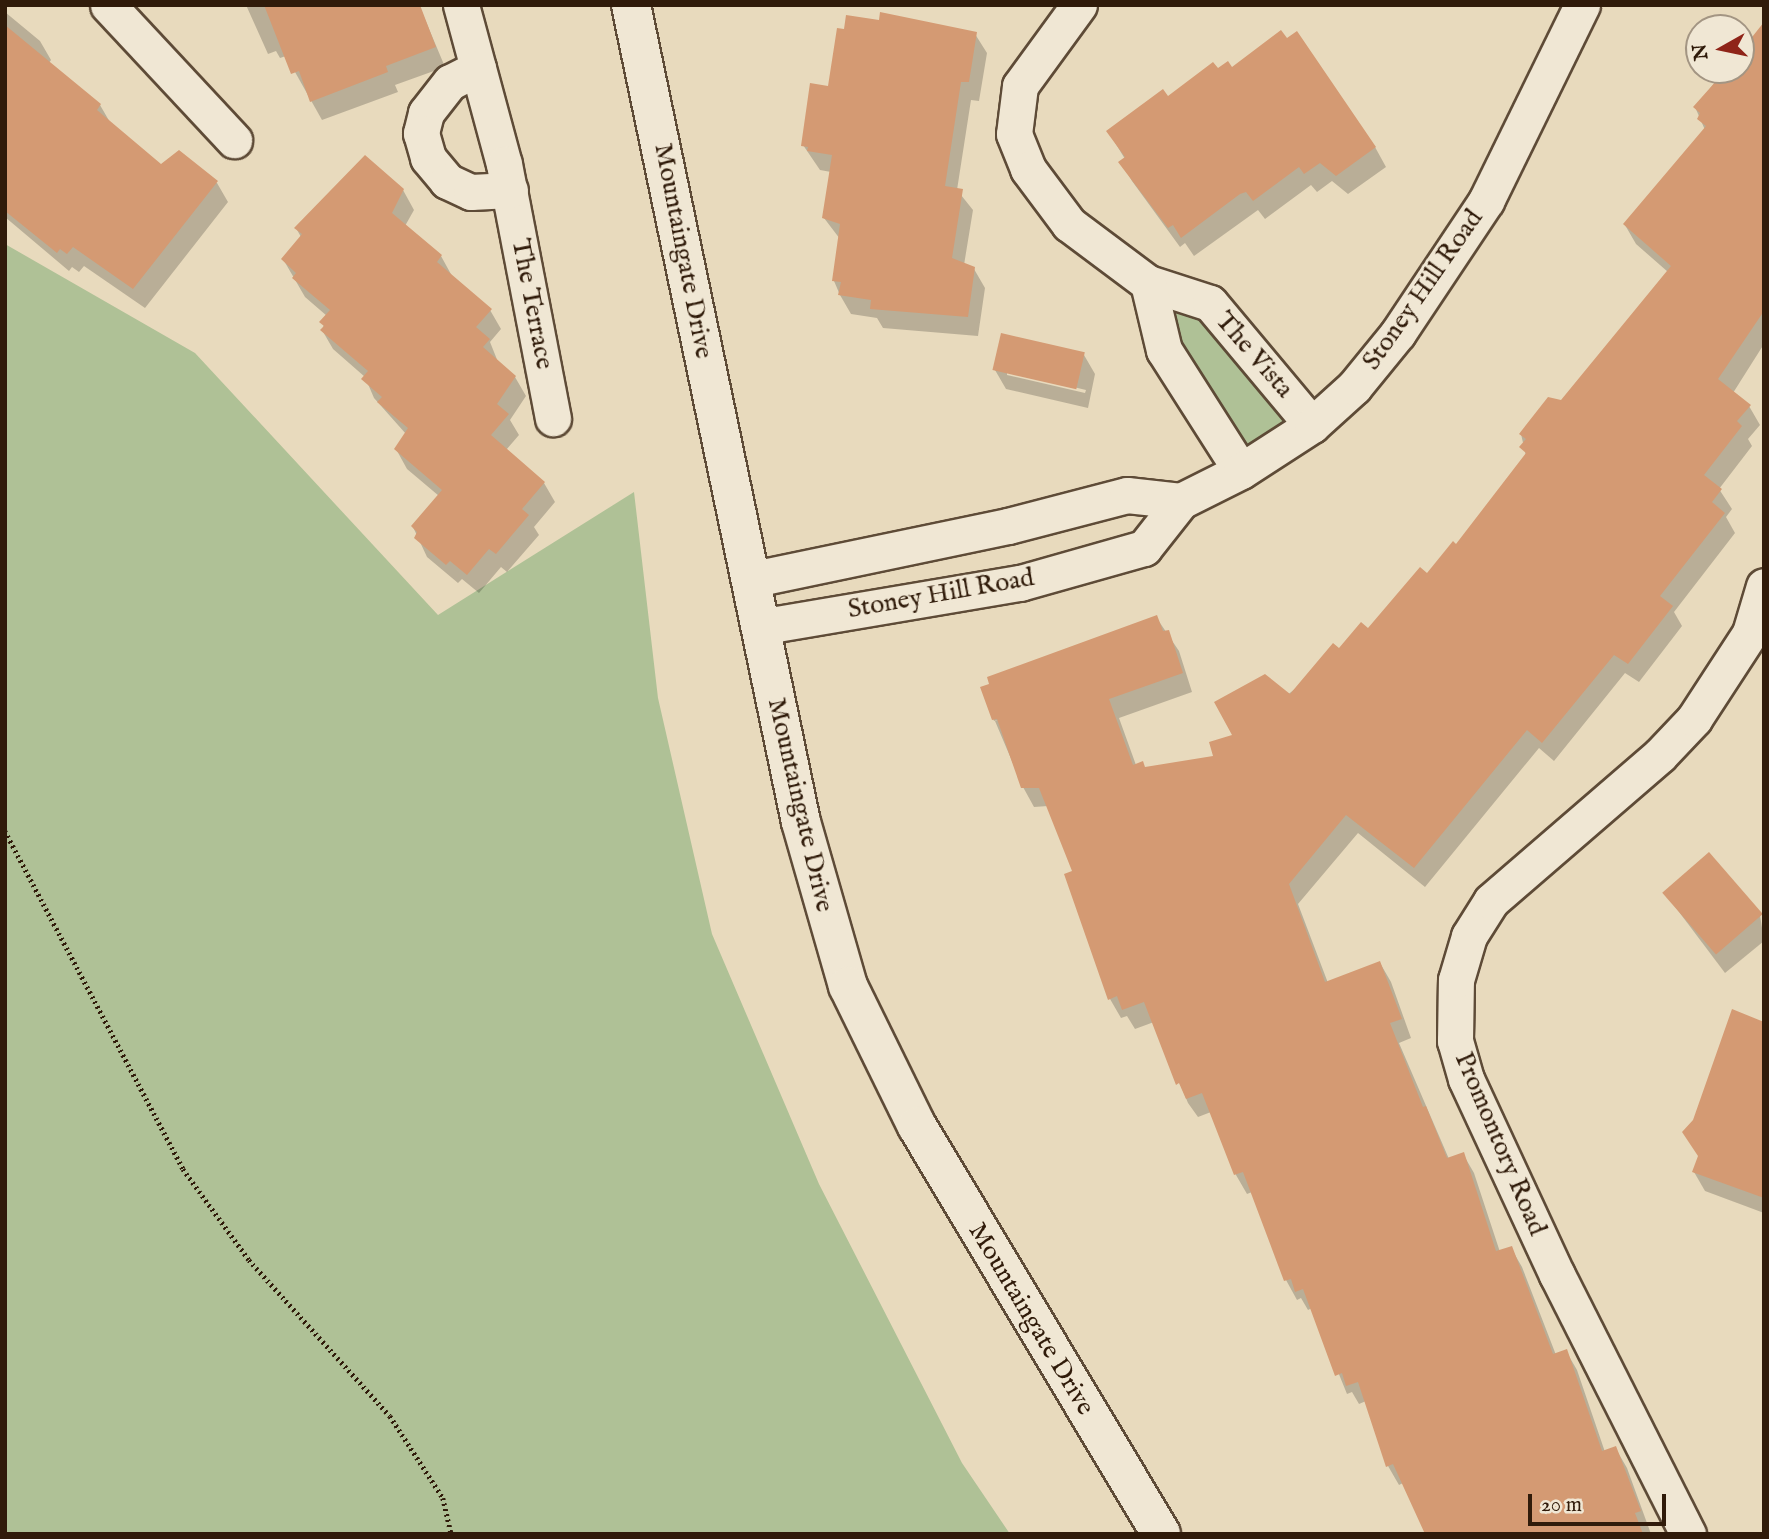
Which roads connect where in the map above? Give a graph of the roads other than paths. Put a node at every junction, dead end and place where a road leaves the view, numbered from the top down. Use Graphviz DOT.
graph roads {
  1 [pos="108,5"];
  2 [pos="461,5"];
  3 [pos="631,5"];
  4 [pos="1079,5"];
  5 [pos="1582,5"];
  6 [pos="478,68"];
  7 [pos="234,140"];
  8 [pos="510,190"];
  9 [pos="1148,283"];
  10 [pos="553,418"];
  11 [pos="1312,425"];
  12 [pos="1241,471"];
  13 [pos="1181,501"];
  14 [pos="1008,526"];
  15 [pos="749,580"];
  16 [pos="1020,583"];
  17 [pos="1764,586"];
  18 [pos="759,627"];
  19 [pos="1161,1534"];
  20 [pos="1688,1534"];
  1 -- 7 [label="street"];
  2 -- 6 [label="street, The Terrace"];
  3 -- 15 [label="street, Mountaingate Drive"];
  4 -- 9 [label="street, The Vista"];
  5 -- 11 [label="street, Stoney Hill Road"];
  6 -- 8 [label="street, The Terrace"];
  6 -- 8 [label="street"];
  8 -- 10 [label="street, The Terrace"];
  9 -- 11 [label="street, The Vista"];
  9 -- 12 [label="street"];
  11 -- 12 [label="street, Stoney Hill Road"];
  12 -- 13 [label="street, Stoney Hill Road"];
  13 -- 14 [label="street, Stoney Hill Road"];
  13 -- 16 [label="street, Stoney Hill Road"];
  14 -- 15 [label="street, Stoney Hill Road"];
  14 -- 16 [label="street"];
  15 -- 18 [label="street, Mountaingate Drive"];
  16 -- 18 [label="street, Stoney Hill Road"];
  17 -- 20 [label="street, Promontory Road"];
  18 -- 19 [label="street, Mountaingate Drive"];
}
